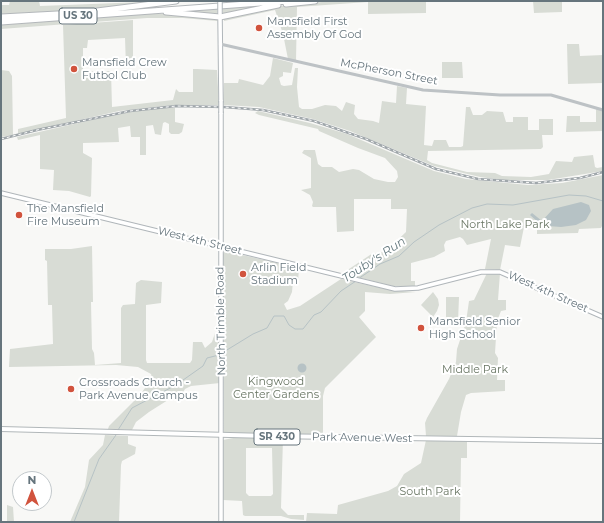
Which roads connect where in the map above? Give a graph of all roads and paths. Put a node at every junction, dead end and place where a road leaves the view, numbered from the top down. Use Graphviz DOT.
graph roads {
  1 [pos="176,1"];
  2 [pos="220,1"];
  3 [pos="248,1"];
  4 [pos="288,1"];
  5 [pos="315,1"];
  6 [pos="97,11"];
  7 [pos="131,12"];
  8 [pos="1,16"];
  9 [pos="220,16"];
  10 [pos="1,23"];
  11 [pos="220,44"];
  12 [pos="603,110"];
  13 [pos="1,193"];
  14 [pos="220,247"];
  15 [pos="603,317"];
  16 [pos="1,429"];
  17 [pos="221,435"];
  18 [pos="603,441"];
  19 [pos="221,522"];
  1 -- 6 [label="highway"];
  2 -- 9 [label="main road, bridge"];
  3 -- 6 [label="highway, US 30"];
  4 -- 7 [label="highway, US 30"];
  5 -- 9 [label="highway"];
  6 -- 8 [label="highway, US 30"];
  7 -- 9 [label="highway"];
  7 -- 10 [label="highway, US 30"];
  9 -- 11 [label="main road"];
  11 -- 12 [label="street, McPherson Street"];
  11 -- 14 [label="main road, North Trimble Road, bridge"];
  13 -- 14 [label="main road, West 4th Street"];
  14 -- 15 [label="main road, West 4th Street"];
  14 -- 17 [label="main road, North Trimble Road"];
  16 -- 17 [label="main road, Park Avenue West / SR 430"];
  17 -- 18 [label="main road, Park Avenue West / SR 430"];
  17 -- 19 [label="main road, North Trimble Road"];
}
